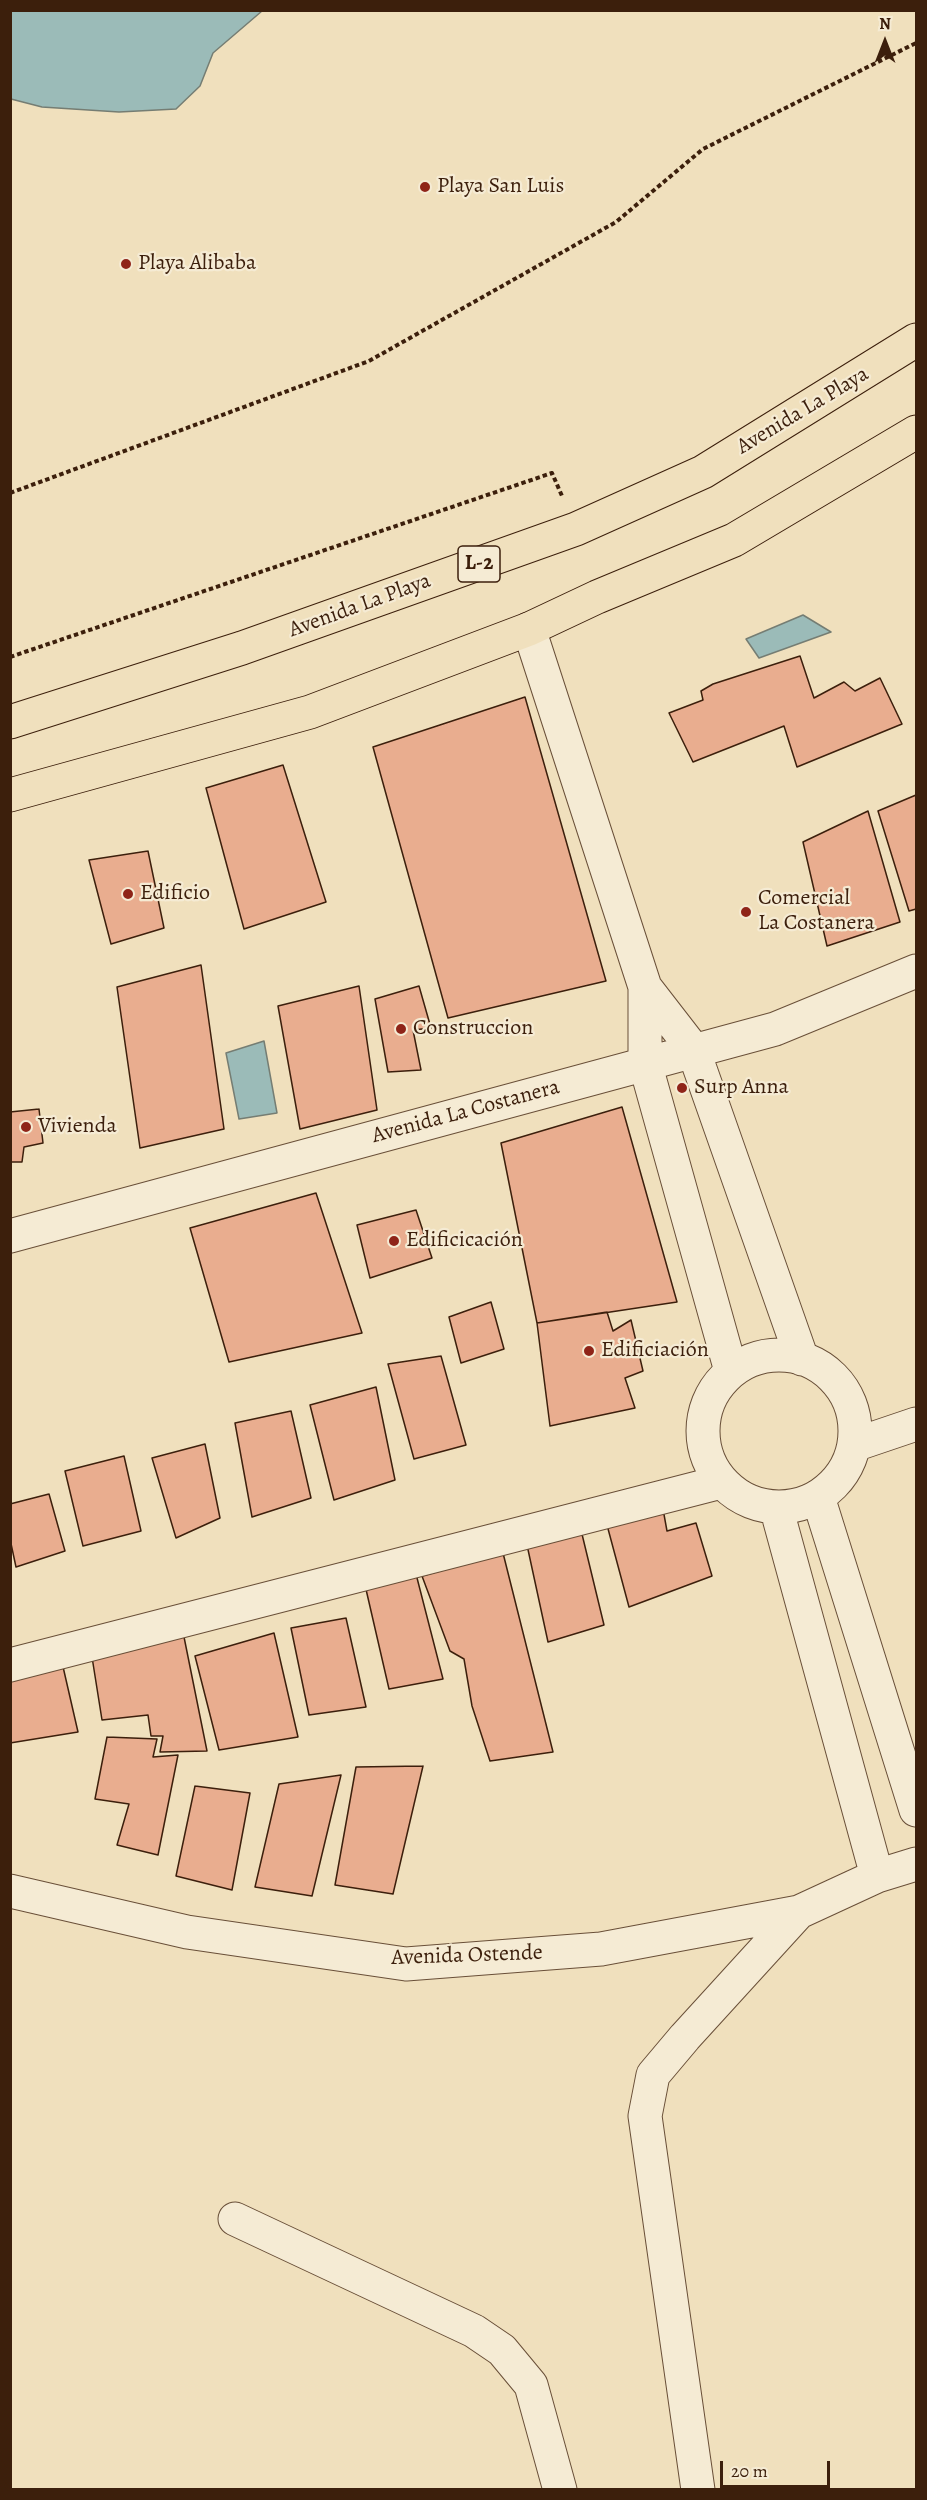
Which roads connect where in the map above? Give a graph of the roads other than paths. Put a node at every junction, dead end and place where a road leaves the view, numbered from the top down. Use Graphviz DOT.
graph roads {
  1 [pos="916,340"];
  2 [pos="916,432"];
  3 [pos="529,629"];
  4 [pos="10,722"];
  5 [pos="10,795"];
  6 [pos="916,971"];
  7 [pos="645,987"];
  8 [pos="693,1049"];
  9 [pos="645,1063"];
  10 [pos="10,1236"];
  11 [pos="802,1359"];
  12 [pos="731,1371"];
  13 [pos="916,1424"];
  14 [pos="854,1445"];
  15 [pos="721,1482"];
  16 [pos="818,1497"];
  17 [pos="776,1508"];
  18 [pos="10,1665"];
  19 [pos="916,1810"];
  20 [pos="916,1864"];
  21 [pos="877,1876"];
  22 [pos="10,1891"];
  23 [pos="799,1912"];
  24 [pos="235,2219"];
  25 [pos="560,2490"];
  26 [pos="698,2490"];
  1 -- 4 [label="main road, Avenida La Playa / L-2"];
  2 -- 3 [label="main road"];
  3 -- 5 [label="main road"];
  3 -- 7 [label="street"];
  6 -- 8 [label="street, Avenida La Costanera"];
  7 -- 8 [label="street"];
  7 -- 9 [label="street"];
  8 -- 9 [label="street, Avenida La Costanera"];
  8 -- 11 [label="street"];
  9 -- 10 [label="street, Avenida La Costanera"];
  9 -- 12 [label="street"];
  11 -- 12 [label="street"];
  11 -- 14 [label="street"];
  12 -- 15 [label="street"];
  13 -- 14 [label="street"];
  14 -- 16 [label="street"];
  15 -- 17 [label="street"];
  15 -- 18 [label="street"];
  16 -- 17 [label="street"];
  16 -- 19 [label="street"];
  17 -- 21 [label="street"];
  20 -- 21 [label="street, Avenida Ostende"];
  21 -- 23 [label="street, Avenida Ostende"];
  22 -- 23 [label="street, Avenida Ostende"];
  23 -- 26 [label="street"];
  24 -- 25 [label="street"];
}
